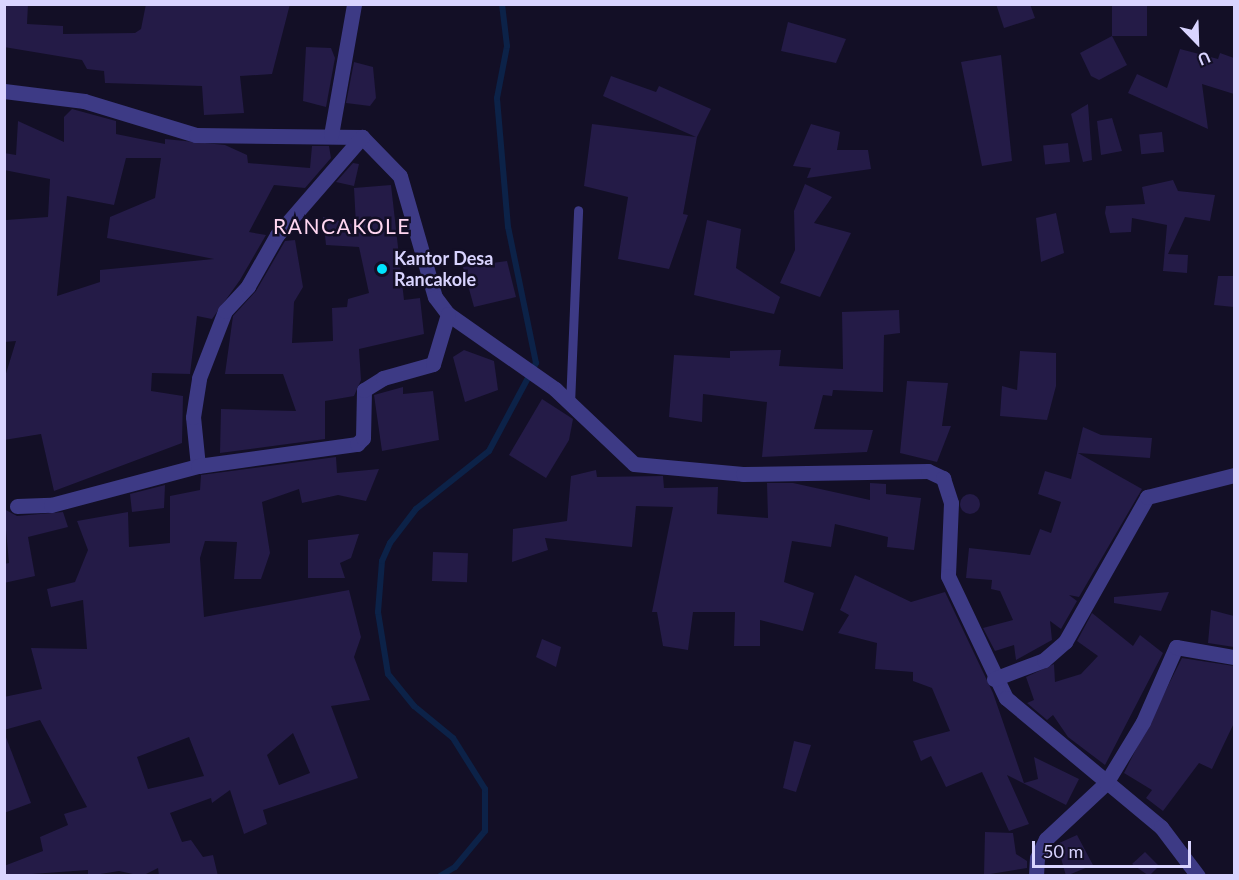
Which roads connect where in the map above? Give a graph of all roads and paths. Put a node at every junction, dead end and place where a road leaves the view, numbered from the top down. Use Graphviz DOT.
graph roads {
  1 [pos="354,4"];
  2 [pos="4,91"];
  3 [pos="330,135"];
  4 [pos="362,137"];
  5 [pos="578,210"];
  6 [pos="448,314"];
  7 [pos="570,404"];
  8 [pos="198,466"];
  9 [pos="1234,476"];
  10 [pos="17,506"];
  11 [pos="1234,657"];
  12 [pos="994,679"];
  13 [pos="1106,783"];
  14 [pos="1036,876"];
  15 [pos="1198,876"];
  1 -- 3 [label="street"];
  2 -- 3 [label="street"];
  3 -- 4 [label="street"];
  4 -- 6 [label="street"];
  4 -- 8 [label="street"];
  5 -- 7 [label="lane"];
  6 -- 7 [label="street"];
  6 -- 8 [label="street"];
  7 -- 12 [label="street"];
  8 -- 10 [label="street"];
  9 -- 12 [label="street"];
  11 -- 13 [label="street"];
  12 -- 13 [label="street"];
  13 -- 14 [label="street"];
  13 -- 15 [label="street"];
}
